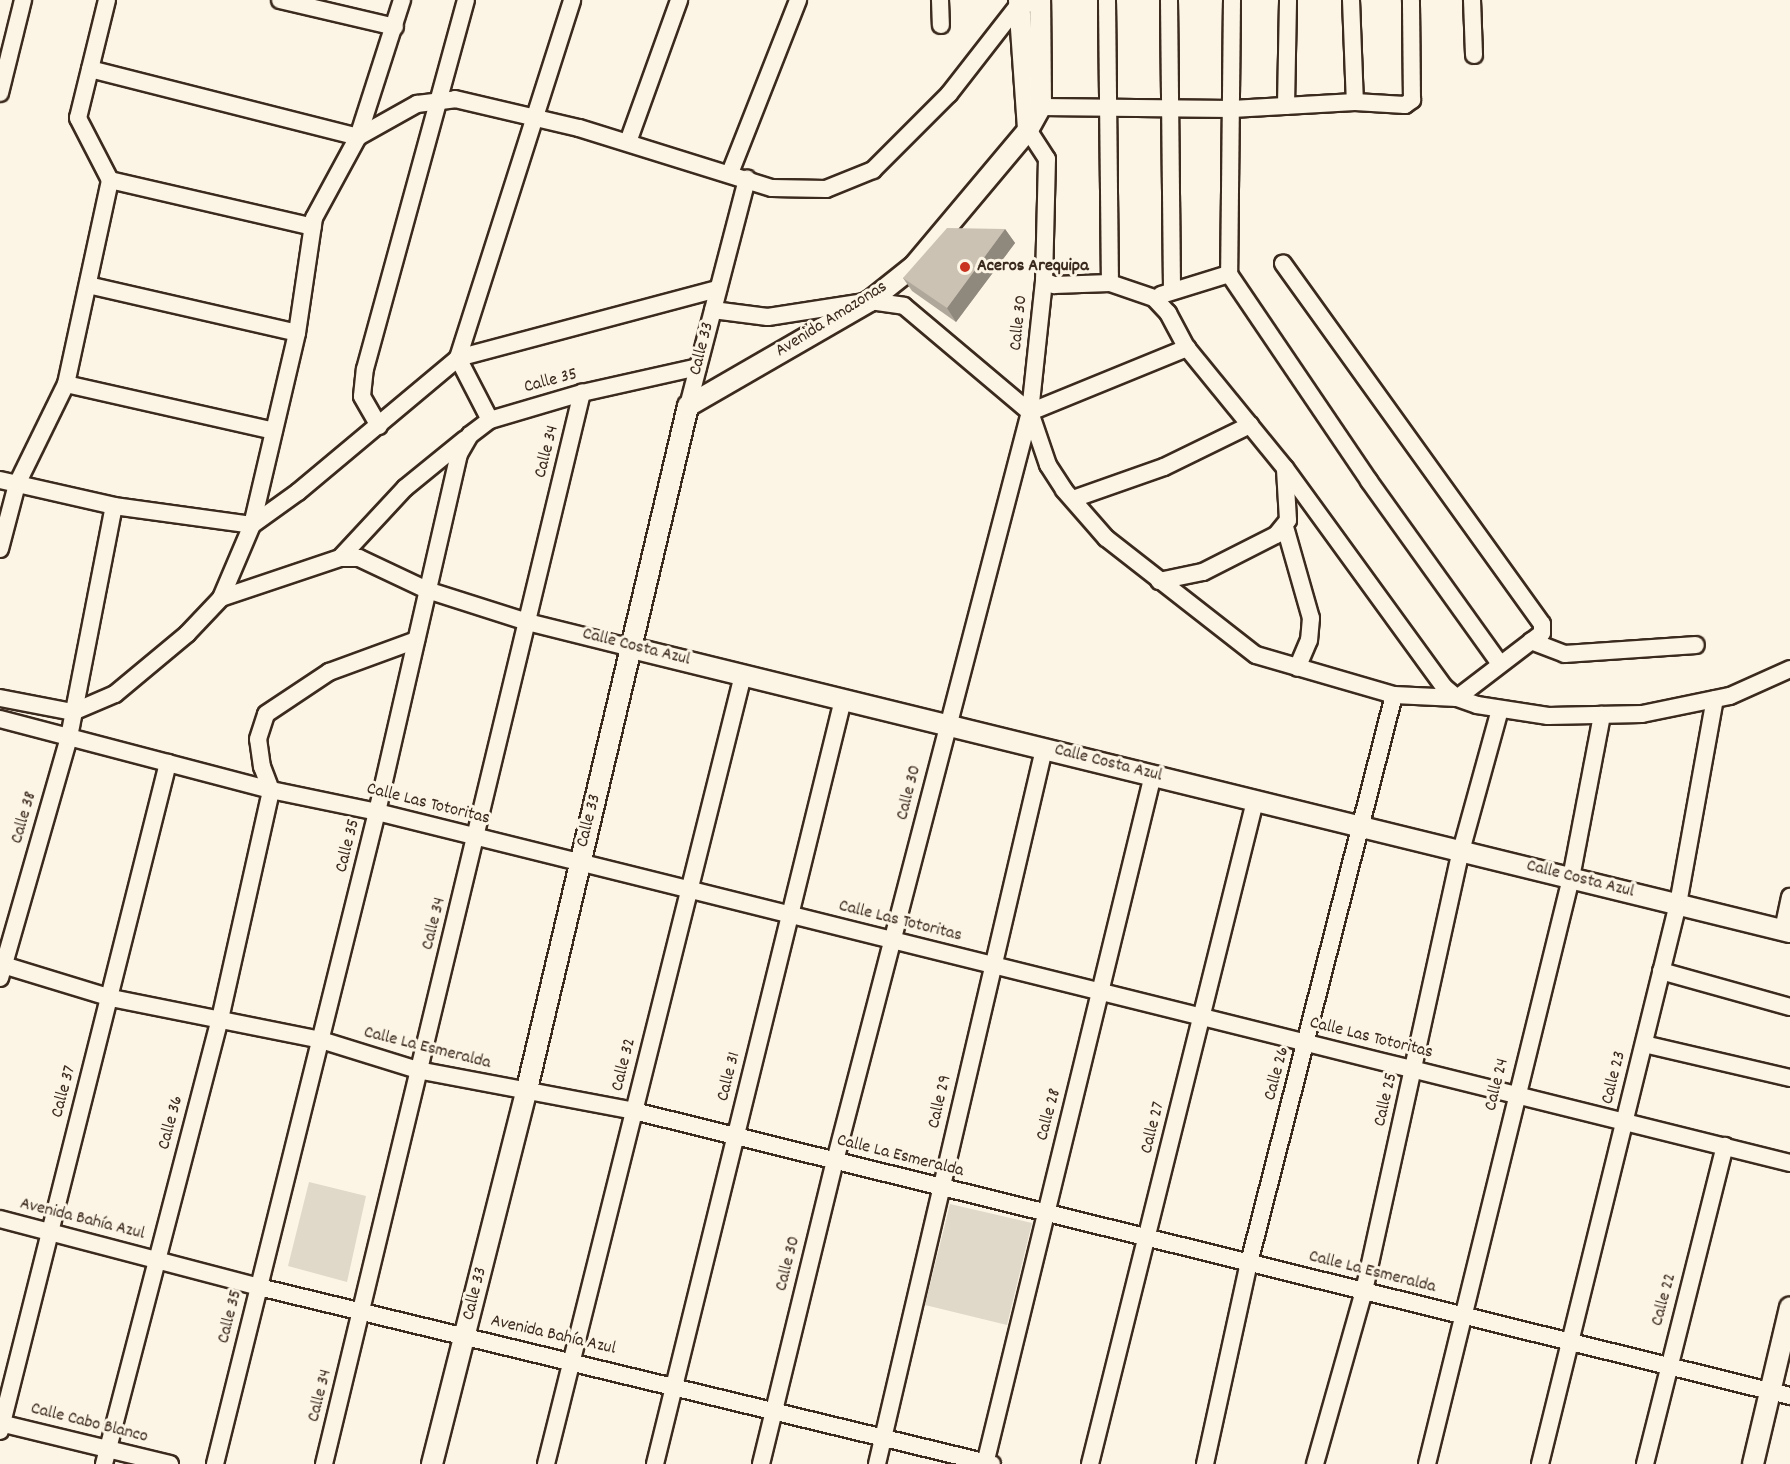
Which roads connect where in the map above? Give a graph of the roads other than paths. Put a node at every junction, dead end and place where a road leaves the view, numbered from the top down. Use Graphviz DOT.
graph roads {
  1 [pos="23,0"];
  2 [pos="107,0"];
  3 [pos="280,0"];
  4 [pos="402,0"];
  5 [pos="466,0"];
  6 [pos="572,0"];
  7 [pos="679,0"];
  8 [pos="798,0"];
  9 [pos="940,0"];
  10 [pos="1107,0"];
  11 [pos="1169,0"];
  12 [pos="1232,0"];
  13 [pos="1288,0"];
  14 [pos="1352,0"];
  15 [pos="1412,0"];
  16 [pos="1472,0"];
  17 [pos="1019,2"];
  18 [pos="1040,2"];
  19 [pos="941,25"];
  20 [pos="395,27"];
  21 [pos="1474,55"];
  22 [pos="90,69"];
  23 [pos="0,93"];
  24 [pos="439,101"];
  25 [pos="1355,102"];
  26 [pos="1171,106"];
  27 [pos="1286,106"];
  28 [pos="1041,107"];
  29 [pos="1111,107"];
  30 [pos="1232,110"];
  31 [pos="535,118"];
  32 [pos="1028,130"];
  33 [pos="358,137"];
  34 [pos="628,142"];
  35 [pos="730,173"];
  36 [pos="747,179"];
  37 [pos="110,180"];
  38 [pos="313,227"];
  39 [pos="1283,263"];
  40 [pos="1229,274"];
  41 [pos="1044,281"];
  42 [pos="1110,283"];
  43 [pos="88,285"];
  44 [pos="718,289"];
  45 [pos="1172,291"];
  46 [pos="1154,298"];
  47 [pos="870,301"];
  48 [pos="713,310"];
  49 [pos="297,333"];
  50 [pos="1187,348"];
  51 [pos="458,358"];
  52 [pos="698,367"];
  53 [pos="66,384"];
  54 [pos="582,393"];
  55 [pos="688,406"];
  56 [pos="1030,412"];
  57 [pos="490,420"];
  58 [pos="1250,425"];
  59 [pos="379,426"];
  60 [pos="274,431"];
  61 [pos="470,435"];
  62 [pos="1285,468"];
  63 [pos="8,482"];
  64 [pos="1073,499"];
  65 [pos="114,506"];
  66 [pos="252,525"];
  67 [pos="1285,527"];
  68 [pos="0,549"];
  69 [pos="340,558"];
  70 [pos="1159,581"];
  71 [pos="427,590"];
  72 [pos="221,598"];
  73 [pos="527,622"];
  74 [pos="416,640"];
  75 [pos="1531,641"];
  76 [pos="1696,645"];
  77 [pos="632,648"];
  78 [pos="1500,664"];
  79 [pos="1297,668"];
  80 [pos="1790,669"];
  81 [pos="743,675"];
  82 [pos="1394,695"];
  83 [pos="0,698"];
  84 [pos="1457,698"];
  85 [pos="843,699"];
  86 [pos="1715,699"];
  87 [pos="1500,708"];
  88 [pos="73,712"];
  89 [pos="1602,715"];
  90 [pos="0,719"];
  91 [pos="947,725"];
  92 [pos="69,737"];
  93 [pos="1044,749"];
  94 [pos="168,763"];
  95 [pos="1153,775"];
  96 [pos="271,790"];
  97 [pos="1256,801"];
  98 [pos="377,812"];
  99 [pos="1360,826"];
  100 [pos="478,837"];
  101 [pos="1461,851"];
  102 [pos="580,862"];
  103 [pos="1571,878"];
  104 [pos="689,890"];
  105 [pos="1790,897"];
  106 [pos="1678,904"];
  107 [pos="790,915"];
  108 [pos="1786,931"];
  109 [pos="892,940"];
  110 [pos="993,965"];
  111 [pos="1,969"];
  112 [pos="1661,971"];
  113 [pos="1102,992"];
  114 [pos="111,998"];
  115 [pos="1790,1007"];
  116 [pos="1202,1017"];
  117 [pos="220,1018"];
  118 [pos="321,1040"];
  119 [pos="1306,1043"];
  120 [pos="1644,1044"];
  121 [pos="418,1070"];
  122 [pos="1414,1070"];
  123 [pos="1790,1078"];
  124 [pos="526,1093"];
  125 [pos="1515,1094"];
  126 [pos="634,1111"];
  127 [pos="1625,1121"];
  128 [pos="736,1136"];
  129 [pos="1725,1146"];
  130 [pos="835,1161"];
  131 [pos="1790,1163"];
  132 [pos="941,1187"];
  133 [pos="1045,1212"];
  134 [pos="0,1219"];
  135 [pos="48,1231"];
  136 [pos="1147,1238"];
  137 [pos="156,1259"];
  138 [pos="1249,1263"];
  139 [pos="259,1287"];
  140 [pos="1364,1291"];
  141 [pos="1790,1307"];
  142 [pos="362,1312"];
  143 [pos="1464,1316"];
  144 [pos="465,1336"];
  145 [pos="1570,1342"];
  146 [pos="571,1360"];
  147 [pos="1668,1366"];
  148 [pos="675,1385"];
  149 [pos="1769,1391"];
  150 [pos="1790,1396"];
  151 [pos="774,1410"];
  152 [pos="1,1425"];
  153 [pos="883,1437"];
  154 [pos="106,1456"];
  155 [pos="987,1463"];
  156 [pos="170,1464"];
  157 [pos="215,1464"];
  158 [pos="324,1464"];
  159 [pos="432,1464"];
  160 [pos="546,1464"];
  161 [pos="655,1464"];
  162 [pos="761,1464"];
  163 [pos="877,1464"];
  164 [pos="1090,1464"];
  165 [pos="1205,1464"];
  166 [pos="1315,1464"];
  167 [pos="1427,1464"];
  168 [pos="1540,1464"];
  169 [pos="1645,1464"];
  170 [pos="1753,1464"];
  1 -- 23 [label="street"];
  2 -- 22 [label="street"];
  3 -- 20 [label="street"];
  4 -- 20 [label="street"];
  5 -- 24 [label="street"];
  6 -- 31 [label="street"];
  7 -- 34 [label="street"];
  8 -- 35 [label="street"];
  9 -- 19 [label="street"];
  10 -- 29 [label="street"];
  11 -- 26 [label="street"];
  12 -- 30 [label="street"];
  13 -- 27 [label="street"];
  14 -- 25 [label="street"];
  15 -- 25 [label="street"];
  16 -- 21 [label="street"];
  17 -- 18 [label="street"];
  17 -- 32 [label="street"];
  17 -- 36 [label="street"];
  18 -- 28 [label="street"];
  20 -- 33 [label="street"];
  22 -- 33 [label="street"];
  22 -- 37 [label="street"];
  24 -- 31 [label="street"];
  24 -- 33 [label="street"];
  24 -- 59 [label="street"];
  25 -- 27 [label="street"];
  26 -- 29 [label="street"];
  26 -- 30 [label="street"];
  26 -- 45 [label="street"];
  27 -- 30 [label="street"];
  28 -- 29 [label="street"];
  28 -- 32 [label="street, Avenida Amazonas"];
  29 -- 42 [label="street"];
  30 -- 40 [label="street"];
  31 -- 34 [label="street"];
  31 -- 51 [label="street"];
  32 -- 41 [label="street, Calle 30"];
  32 -- 47 [label="street, Avenida Amazonas"];
  33 -- 38 [label="street"];
  34 -- 35 [label="street"];
  35 -- 36 [label="street"];
  36 -- 44 [label="street, Calle 33"];
  37 -- 38 [label="street"];
  37 -- 43 [label="street"];
  38 -- 49 [label="street"];
  39 -- 75 [label="street"];
  40 -- 45 [label="street"];
  40 -- 78 [label="street"];
  41 -- 42 [label="street"];
  41 -- 56 [label="street, Calle 30"];
  42 -- 46 [label="street"];
  43 -- 49 [label="street"];
  43 -- 53 [label="street"];
  44 -- 48 [label="street, Calle 33"];
  44 -- 51 [label="street"];
  45 -- 46 [label="street"];
  46 -- 50 [label="street"];
  47 -- 48 [label="street"];
  47 -- 55 [label="street, Avenida Amazonas"];
  47 -- 56 [label="street"];
  48 -- 52 [label="street, Calle 33"];
  49 -- 60 [label="street"];
  50 -- 56 [label="street"];
  50 -- 58 [label="street"];
  51 -- 57 [label="street"];
  51 -- 59 [label="street"];
  52 -- 54 [label="street, Calle 35"];
  52 -- 55 [label="street, Calle 33"];
  53 -- 60 [label="street"];
  53 -- 63 [label="street"];
  54 -- 57 [label="street, Calle 35"];
  54 -- 73 [label="street, Calle 34"];
  55 -- 77 [label="street, Calle 33"];
  56 -- 64 [label="street"];
  56 -- 91 [label="street, Calle 30"];
  57 -- 61 [label="street, Calle 35"];
  58 -- 62 [label="street"];
  58 -- 64 [label="street"];
  59 -- 66 [label="street"];
  60 -- 66 [label="street"];
  61 -- 69 [label="street"];
  61 -- 71 [label="street, Calle 35"];
  62 -- 67 [label="street"];
  62 -- 84 [label="street"];
  63 -- 65 [label="street"];
  63 -- 68 [label="street"];
  64 -- 70 [label="street"];
  65 -- 66 [label="street"];
  65 -- 88 [label="street, Calle 38"];
  66 -- 72 [label="street"];
  67 -- 70 [label="street"];
  67 -- 79 [label="street"];
  69 -- 71 [label="street, Calle Costa Azul"];
  69 -- 72 [label="street"];
  70 -- 79 [label="street"];
  71 -- 73 [label="street, Calle Costa Azul"];
  71 -- 74 [label="street, Calle 35"];
  72 -- 88 [label="street"];
  73 -- 77 [label="street, Calle Costa Azul"];
  73 -- 100 [label="street, Calle 34"];
  74 -- 96 [label="street"];
  74 -- 98 [label="street, Calle 35"];
  75 -- 76 [label="street"];
  75 -- 78 [label="street"];
  77 -- 81 [label="street, Calle Costa Azul"];
  77 -- 102 [label="street, Calle 33"];
  78 -- 84 [label="street"];
  79 -- 82 [label="street"];
  80 -- 86 [label="street"];
  81 -- 85 [label="street, Calle Costa Azul"];
  81 -- 104 [label="street, Calle 32"];
  82 -- 84 [label="street"];
  82 -- 99 [label="street, Calle 26"];
  83 -- 88 [label="street"];
  84 -- 87 [label="street"];
  85 -- 91 [label="street, Calle Costa Azul"];
  85 -- 107 [label="street, Calle 31"];
  86 -- 89 [label="street"];
  86 -- 106 [label="street, Calle 23"];
  87 -- 89 [label="street"];
  87 -- 101 [label="street, Calle 25"];
  88 -- 92 [label="street, Calle 38"];
  89 -- 103 [label="street, Calle 24"];
  90 -- 92 [label="street, Calle Las Totoritas"];
  91 -- 93 [label="street, Calle Costa Azul"];
  91 -- 109 [label="street, Calle 30"];
  92 -- 94 [label="street, Calle Las Totoritas"];
  92 -- 111 [label="street, Calle 38"];
  93 -- 95 [label="street, Calle Costa Azul"];
  93 -- 110 [label="street, Calle 29"];
  94 -- 96 [label="street, Calle Las Totoritas"];
  94 -- 114 [label="street, Calle 37"];
  95 -- 97 [label="street, Calle Costa Azul"];
  95 -- 113 [label="street, Calle 28"];
  96 -- 98 [label="street, Calle Las Totoritas"];
  96 -- 117 [label="street, Calle 36"];
  97 -- 99 [label="street, Calle Costa Azul"];
  97 -- 116 [label="street, Calle 27"];
  98 -- 100 [label="street, Calle Las Totoritas"];
  98 -- 118 [label="street, Calle 35"];
  99 -- 101 [label="street, Calle Costa Azul"];
  99 -- 119 [label="street, Calle 26"];
  100 -- 102 [label="street, Calle Las Totoritas"];
  100 -- 121 [label="street, Calle 34"];
  101 -- 103 [label="street, Calle Costa Azul"];
  101 -- 122 [label="street, Calle 25"];
  102 -- 104 [label="street, Calle Las Totoritas"];
  102 -- 124 [label="street, Calle 33"];
  103 -- 106 [label="street, Calle Costa Azul"];
  103 -- 125 [label="street, Calle 24"];
  104 -- 107 [label="street, Calle Las Totoritas"];
  104 -- 126 [label="street, Calle 32"];
  105 -- 108 [label="street"];
  106 -- 108 [label="street, Calle Costa Azul"];
  106 -- 112 [label="street, Calle 23"];
  107 -- 109 [label="street, Calle Las Totoritas"];
  107 -- 128 [label="street, Calle 31"];
  109 -- 110 [label="street, Calle Las Totoritas"];
  109 -- 130 [label="street, Calle 30"];
  110 -- 113 [label="street, Calle Las Totoritas"];
  110 -- 132 [label="street, Calle 29"];
  111 -- 114 [label="street, Calle La Esmeralda"];
  112 -- 115 [label="street"];
  112 -- 120 [label="street, Calle 23"];
  113 -- 116 [label="street, Calle Las Totoritas"];
  113 -- 133 [label="street, Calle 28"];
  114 -- 117 [label="street, Calle La Esmeralda"];
  114 -- 135 [label="street, Calle 37"];
  116 -- 119 [label="street, Calle Las Totoritas"];
  116 -- 136 [label="street, Calle 27"];
  117 -- 118 [label="street, Calle La Esmeralda"];
  117 -- 137 [label="street, Calle 36"];
  118 -- 121 [label="street, Calle La Esmeralda"];
  118 -- 139 [label="street, Calle 35"];
  119 -- 122 [label="street, Calle Las Totoritas"];
  119 -- 138 [label="street, Calle 26"];
  120 -- 123 [label="street"];
  120 -- 127 [label="street, Calle 23"];
  121 -- 124 [label="street, Calle La Esmeralda"];
  121 -- 142 [label="street, Calle 34"];
  122 -- 125 [label="street, Calle Las Totoritas"];
  122 -- 140 [label="street, Calle 25"];
  124 -- 126 [label="street, Calle La Esmeralda"];
  124 -- 144 [label="street, Calle 33"];
  125 -- 127 [label="street, Calle Las Totoritas"];
  125 -- 143 [label="street, Calle 24"];
  126 -- 128 [label="street, Calle La Esmeralda"];
  126 -- 146 [label="street, Calle 32"];
  127 -- 129 [label="street, Calle Las Totoritas"];
  127 -- 145 [label="street, Calle 23"];
  128 -- 130 [label="street, Calle La Esmeralda"];
  128 -- 148 [label="street, Calle 31"];
  129 -- 131 [label="street, Calle Las Totoritas"];
  129 -- 147 [label="street, Calle 22"];
  130 -- 132 [label="street, Calle La Esmeralda"];
  130 -- 151 [label="street, Calle 30"];
  132 -- 133 [label="street, Calle La Esmeralda"];
  132 -- 153 [label="street, Calle 29"];
  133 -- 136 [label="street, Calle La Esmeralda"];
  133 -- 155 [label="street, Calle 28"];
  134 -- 135 [label="street, Avenida Bahía Azul"];
  135 -- 137 [label="street, Avenida Bahía Azul"];
  135 -- 152 [label="street, Calle 37"];
  136 -- 138 [label="street, Calle La Esmeralda"];
  136 -- 164 [label="street, Calle 27"];
  137 -- 139 [label="street, Avenida Bahía Azul"];
  137 -- 154 [label="street, Calle 36"];
  138 -- 140 [label="street, Calle La Esmeralda"];
  138 -- 165 [label="street, Calle 26"];
  139 -- 142 [label="street, Avenida Bahía Azul"];
  139 -- 157 [label="street, Calle 35"];
  140 -- 143 [label="street, Calle La Esmeralda"];
  140 -- 166 [label="street, Calle 25"];
  141 -- 149 [label="street"];
  142 -- 144 [label="street, Avenida Bahía Azul"];
  142 -- 158 [label="street, Calle 34"];
  143 -- 145 [label="street, Calle La Esmeralda"];
  143 -- 167 [label="street, Calle 24"];
  144 -- 146 [label="street, Avenida Bahía Azul"];
  144 -- 159 [label="street, Calle 33"];
  145 -- 147 [label="street, Calle La Esmeralda"];
  145 -- 168 [label="street, Calle 23"];
  146 -- 148 [label="street, Avenida Bahía Azul"];
  146 -- 160 [label="street, Calle 32"];
  147 -- 149 [label="street, Calle La Esmeralda"];
  147 -- 169 [label="street, Calle 22"];
  148 -- 151 [label="street, Avenida Bahía Azul"];
  148 -- 161 [label="street, Calle 31"];
  149 -- 150 [label="street, Calle La Esmeralda"];
  149 -- 170 [label="street"];
  151 -- 153 [label="street, Avenida Bahía Azul"];
  151 -- 162 [label="street, Calle 30"];
  152 -- 154 [label="street, Calle Cabo Blanco"];
  153 -- 155 [label="street, Avenida Bahía Azul"];
  153 -- 163 [label="street, Calle 29"];
  154 -- 156 [label="street, Calle Cabo Blanco"];
}
